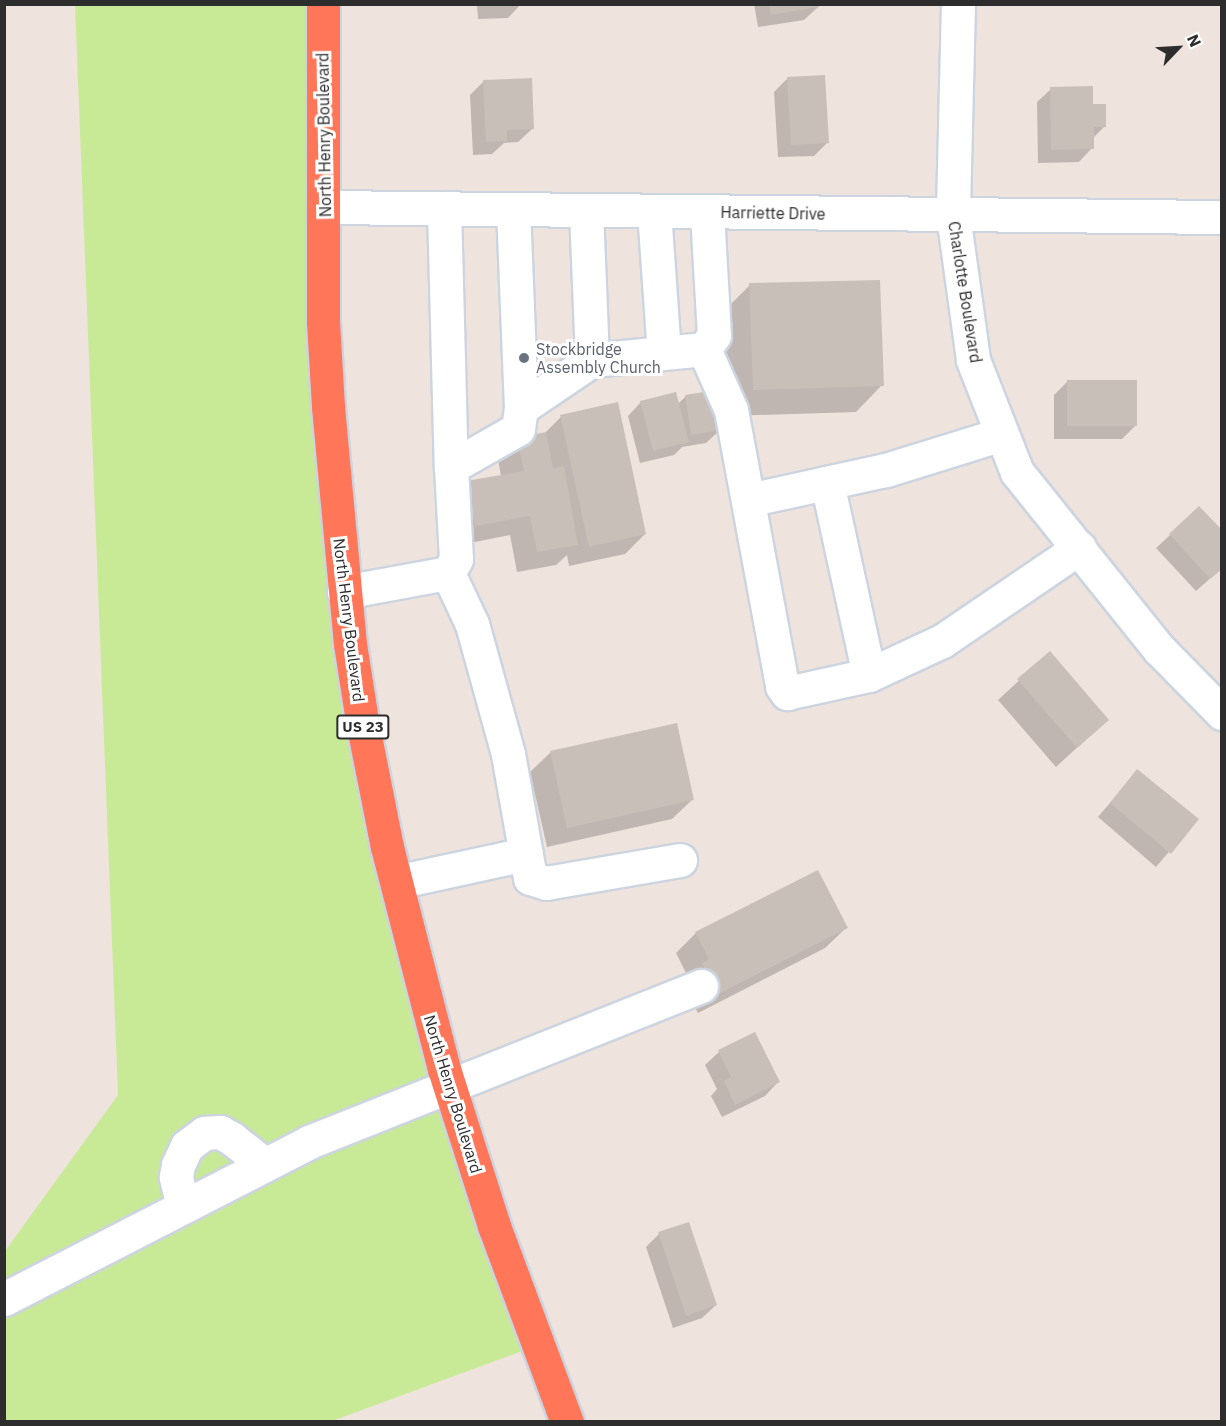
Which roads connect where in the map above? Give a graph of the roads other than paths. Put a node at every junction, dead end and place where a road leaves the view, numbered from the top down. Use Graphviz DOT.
graph roads {
  1 [pos="323,4"];
  2 [pos="958,4"];
  3 [pos="325,207"];
  4 [pos="444,208"];
  5 [pos="513,209"];
  6 [pos="586,210"];
  7 [pos="654,211"];
  8 [pos="707,212"];
  9 [pos="953,215"];
  10 [pos="1221,217"];
  11 [pos="704,349"];
  12 [pos="664,353"];
  13 [pos="592,360"];
  14 [pos="520,408"];
  15 [pos="1002,434"];
  16 [pos="451,467"];
  17 [pos="827,483"];
  18 [pos="748,500"];
  19 [pos="1079,548"];
  20 [pos="448,573"];
  21 [pos="344,592"];
  22 [pos="869,675"];
  23 [pos="1221,713"];
  24 [pos="526,854"];
  25 [pos="680,860"];
  26 [pos="396,882"];
  27 [pos="701,986"];
  28 [pos="450,1089"];
  29 [pos="264,1164"];
  30 [pos="183,1206"];
  31 [pos="4,1299"];
  32 [pos="567,1422"];
  1 -- 3 [label="highway, North Henry Boulevard / US 23"];
  2 -- 9 [label="street, Charlotte Boulevard"];
  3 -- 4 [label="street, Harriette Drive"];
  3 -- 21 [label="highway, North Henry Boulevard / US 23"];
  4 -- 5 [label="street, Harriette Drive"];
  4 -- 16 [label="street"];
  5 -- 6 [label="street, Harriette Drive"];
  5 -- 14 [label="street"];
  6 -- 7 [label="street, Harriette Drive"];
  6 -- 13 [label="street"];
  7 -- 8 [label="street, Harriette Drive"];
  7 -- 12 [label="street"];
  8 -- 9 [label="street, Harriette Drive"];
  8 -- 11 [label="street"];
  9 -- 10 [label="street, Harriette Drive"];
  9 -- 15 [label="street, Charlotte Boulevard"];
  11 -- 12 [label="street"];
  11 -- 18 [label="street"];
  12 -- 13 [label="street"];
  13 -- 14 [label="street"];
  14 -- 16 [label="street"];
  15 -- 17 [label="street"];
  15 -- 19 [label="street, Charlotte Boulevard"];
  16 -- 20 [label="street"];
  17 -- 18 [label="street"];
  17 -- 22 [label="street"];
  18 -- 22 [label="street"];
  19 -- 22 [label="street"];
  19 -- 23 [label="street, Charlotte Boulevard"];
  20 -- 21 [label="street"];
  20 -- 24 [label="street"];
  21 -- 26 [label="highway, North Henry Boulevard / US 23"];
  24 -- 25 [label="street"];
  24 -- 26 [label="street"];
  26 -- 28 [label="highway, North Henry Boulevard / US 23"];
  27 -- 28 [label="street"];
  28 -- 29 [label="street"];
  28 -- 32 [label="highway, North Henry Boulevard / US 23"];
  29 -- 30 [label="street"];
  29 -- 30 [label="street"];
  30 -- 31 [label="street"];
}
